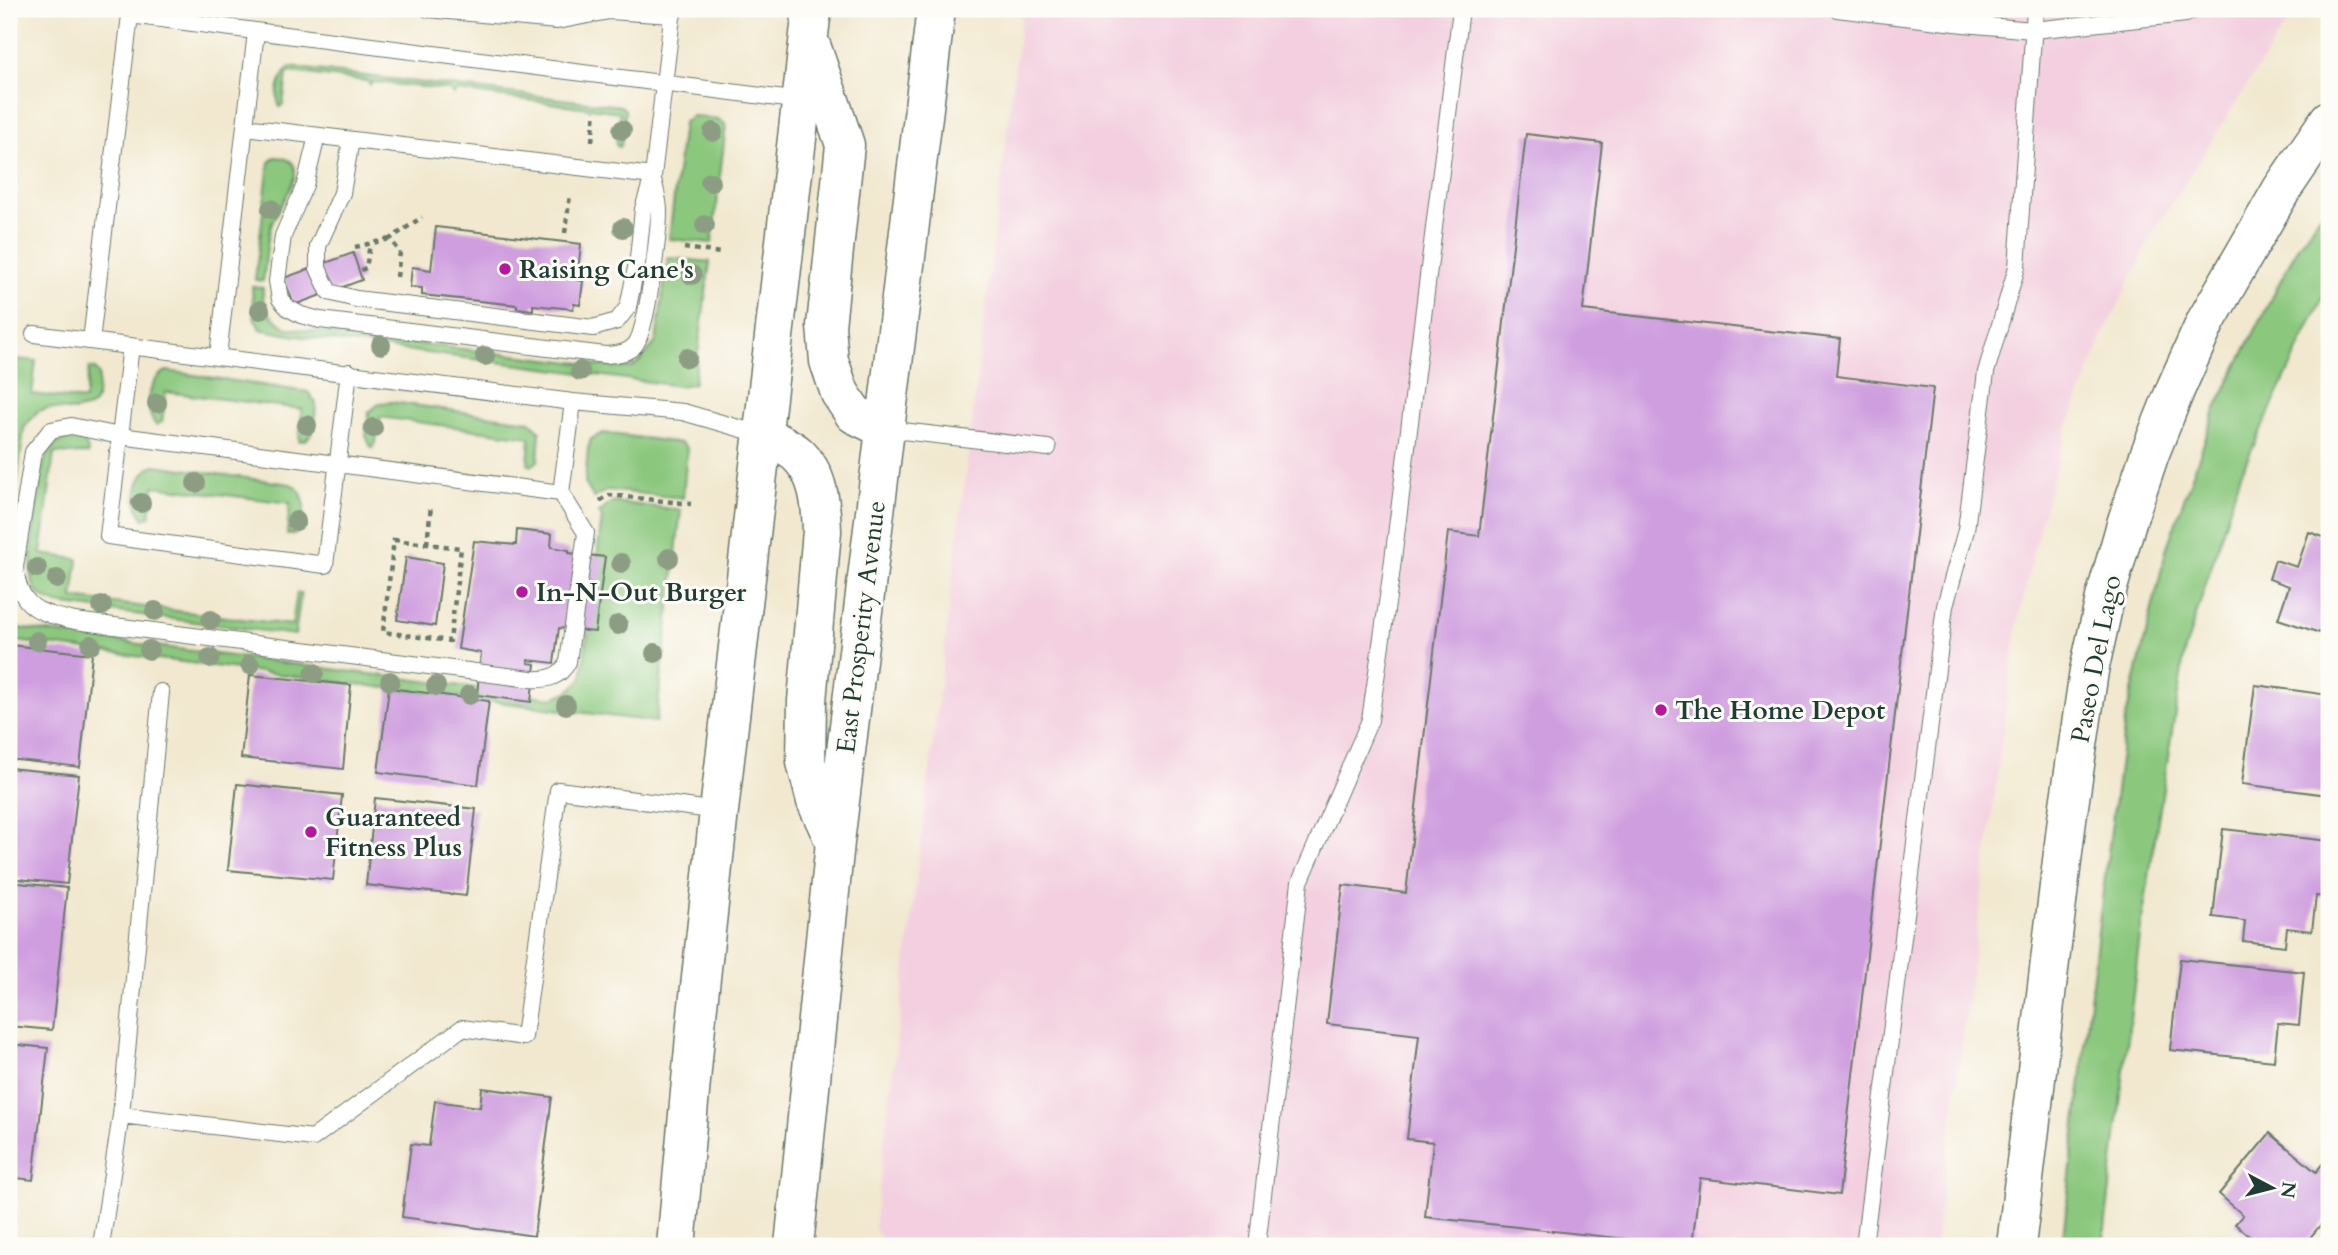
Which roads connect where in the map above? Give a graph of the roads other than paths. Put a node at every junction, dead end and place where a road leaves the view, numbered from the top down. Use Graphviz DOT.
graph roads {
  1 [pos="428,9"];
  2 [pos="936,9"];
  3 [pos="1461,9"];
  4 [pos="1837,9"];
  5 [pos="2035,9"];
  6 [pos="2195,9"];
  7 [pos="673,12"];
  8 [pos="1965,17"];
  9 [pos="810,23"];
  10 [pos="2033,30"];
  11 [pos="256,32"];
  12 [pos="664,83"];
  13 [pos="801,101"];
  14 [pos="2329,120"];
  15 [pos="245,127"];
  16 [pos="317,136"];
  17 [pos="351,140"];
  18 [pos="653,176"];
  19 [pos="34,334"];
  20 [pos="90,341"];
  21 [pos="131,345"];
  22 [pos="218,356"];
  23 [pos="349,372"];
  24 [pos="573,401"];
  25 [pos="885,429"];
  26 [pos="763,435"];
  27 [pos="120,436"];
  28 [pos="1048,448"];
  29 [pos="337,464"];
  30 [pos="561,493"];
  31 [pos="161,692"];
  32 [pos="719,811"];
  33 [pos="835,842"];
  34 [pos="121,1115"];
  35 [pos="101,1246"];
  36 [pos="676,1246"];
  37 [pos="794,1246"];
  38 [pos="1257,1246"];
  39 [pos="1864,1246"];
  40 [pos="2016,1246"];
  1 -- 7 [label="lane"];
  2 -- 25 [label="main road, East Prosperity Avenue"];
  3 -- 38 [label="lane"];
  4 -- 8 [label="lane"];
  5 -- 10 [label="lane"];
  6 -- 10 [label="lane"];
  7 -- 12 [label="lane"];
  8 -- 10 [label="lane"];
  9 -- 13 [label="main road"];
  9 -- 25 [label="main road"];
  10 -- 39 [label="lane"];
  11 -- 12 [label="lane"];
  11 -- 15 [label="lane"];
  11 -- 20 [label="lane"];
  12 -- 13 [label="lane"];
  12 -- 18 [label="lane"];
  13 -- 26 [label="main road"];
  14 -- 40 [label="main road, Paseo Del Lago"];
  15 -- 16 [label="lane"];
  15 -- 22 [label="lane"];
  16 -- 17 [label="lane"];
  16 -- 18 [label="lane"];
  17 -- 18 [label="lane"];
  17 -- 18 [label="lane"];
  19 -- 20 [label="lane"];
  20 -- 21 [label="lane"];
  21 -- 22 [label="lane"];
  21 -- 27 [label="lane"];
  22 -- 23 [label="lane"];
  23 -- 24 [label="lane"];
  23 -- 29 [label="lane"];
  24 -- 26 [label="lane"];
  24 -- 30 [label="lane"];
  25 -- 28 [label="lane"];
  25 -- 33 [label="main road, East Prosperity Avenue"];
  26 -- 32 [label="main road"];
  26 -- 33 [label="main road"];
  27 -- 29 [label="lane"];
  27 -- 29 [label="lane"];
  27 -- 30 [label="lane"];
  29 -- 30 [label="lane"];
  31 -- 34 [label="lane"];
  32 -- 34 [label="lane"];
  32 -- 36 [label="main road"];
  33 -- 37 [label="main road, East Prosperity Avenue"];
  34 -- 35 [label="lane"];
}
